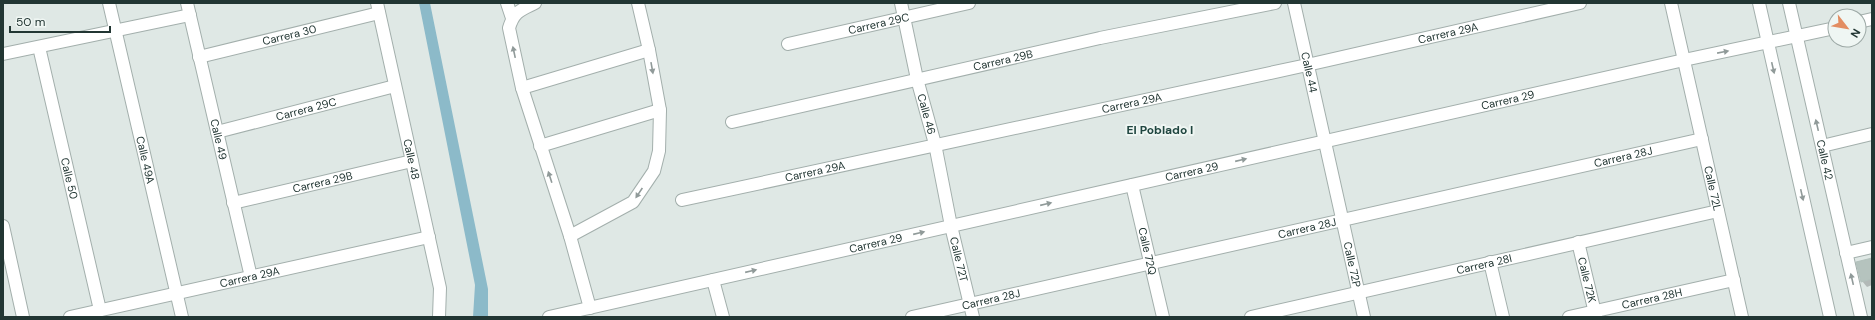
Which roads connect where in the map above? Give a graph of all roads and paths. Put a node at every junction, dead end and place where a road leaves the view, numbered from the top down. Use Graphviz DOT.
graph roads {
  1 [pos="109,3"];
  2 [pos="507,3"];
  3 [pos="535,3"];
  4 [pos="638,3"];
  5 [pos="901,3"];
  6 [pos="969,3"];
  7 [pos="1275,3"];
  8 [pos="1294,3"];
  9 [pos="1580,3"];
  10 [pos="1671,3"];
  11 [pos="1758,3"];
  12 [pos="1789,3"];
  13 [pos="378,8"];
  14 [pos="188,9"];
  15 [pos="512,18"];
  16 [pos="904,18"];
  17 [pos="116,30"];
  18 [pos="1827,30"];
  19 [pos="1796,37"];
  20 [pos="1768,43"];
  21 [pos="788,44"];
  22 [pos="39,46"];
  23 [pos="649,50"];
  24 [pos="3,54"];
  25 [pos="199,57"];
  26 [pos="1684,60"];
  27 [pos="1307,65"];
  28 [pos="917,79"];
  29 [pos="395,86"];
  30 [pos="522,88"];
  31 [pos="660,110"];
  32 [pos="732,122"];
  33 [pos="217,132"];
  34 [pos="1872,134"];
  35 [pos="1702,139"];
  36 [pos="1324,141"];
  37 [pos="935,144"];
  38 [pos="540,146"];
  39 [pos="1822,146"];
  40 [pos="412,161"];
  41 [pos="1132,185"];
  42 [pos="682,200"];
  43 [pos="234,203"];
  44 [pos="1718,211"];
  45 [pos="1342,220"];
  46 [pos="3,226"];
  47 [pos="951,226"];
  48 [pos="570,236"];
  49 [pos="429,237"];
  50 [pos="1578,242"];
  51 [pos="1872,247"];
  52 [pos="1846,253"];
  53 [pos="1490,262"];
  54 [pos="1151,263"];
  55 [pos="251,277"];
  56 [pos="714,280"];
  57 [pos="1734,280"];
  58 [pos="1358,292"];
  59 [pos="177,293"];
  60 [pos="970,304"];
  61 [pos="590,308"];
  62 [pos="100,310"];
  63 [pos="1595,314"];
  64 [pos="23,317"];
  65 [pos="70,317"];
  66 [pos="182,317"];
  67 [pos="439,317"];
  68 [pos="549,317"];
  69 [pos="723,317"];
  70 [pos="912,317"];
  71 [pos="973,317"];
  72 [pos="1163,317"];
  73 [pos="1251,317"];
  74 [pos="1364,317"];
  75 [pos="1503,317"];
  76 [pos="1569,317"];
  77 [pos="1742,317"];
  78 [pos="1830,317"];
  79 [pos="1861,317"];
  1 -- 17 [label="street, Calle 49A"];
  2 -- 15 [label="street"];
  3 -- 15 [label="street"];
  4 -- 23 [label="street"];
  5 -- 16 [label="street, Calle 46"];
  6 -- 16 [label="street, Carrera 29C"];
  7 -- 28 [label="street, Carrera 29B"];
  8 -- 27 [label="street, Calle 44"];
  9 -- 27 [label="street, Carrera 29A"];
  10 -- 26 [label="street, Calle 72L"];
  11 -- 20 [label="street"];
  12 -- 19 [label="street, Calle 42"];
  13 -- 25 [label="street, Carrera 30"];
  13 -- 29 [label="street, Calle 48"];
  14 -- 17 [label="street"];
  14 -- 25 [label="street, Calle 49"];
  30 -- 15 [label="street, one-way"];
  16 -- 21 [label="street, Carrera 29C"];
  16 -- 28 [label="street, Calle 46"];
  17 -- 22 [label="street"];
  17 -- 59 [label="street, Calle 49A"];
  18 -- 19 [label="street, Carrera 29"];
  19 -- 20 [label="street, Carrera 29"];
  39 -- 19 [label="street, Calle 42, one-way"];
  26 -- 20 [label="street, Carrera 29, one-way"];
  20 -- 78 [label="street, one-way"];
  22 -- 24 [label="street"];
  22 -- 62 [label="street, Calle 50"];
  23 -- 30 [label="street"];
  23 -- 31 [label="street, one-way"];
  25 -- 33 [label="street, Calle 49"];
  26 -- 35 [label="street, Calle 72L"];
  26 -- 36 [label="street, Carrera 29"];
  27 -- 36 [label="street, Calle 44"];
  27 -- 37 [label="street, Carrera 29A"];
  28 -- 32 [label="street, Carrera 29B"];
  28 -- 37 [label="street, Calle 46"];
  29 -- 33 [label="street, Carrera 29C"];
  29 -- 40 [label="street, Calle 48"];
  30 -- 38 [label="street"];
  31 -- 38 [label="street"];
  31 -- 48 [label="street, one-way"];
  33 -- 43 [label="street, Calle 49"];
  34 -- 39 [label="street"];
  35 -- 44 [label="street, Calle 72L"];
  35 -- 45 [label="street, Carrera 28J"];
  41 -- 36 [label="street, Carrera 29, one-way"];
  36 -- 45 [label="street, Calle 72P"];
  37 -- 42 [label="street, Carrera 29A"];
  37 -- 47 [label="street, Calle 46"];
  48 -- 38 [label="street, one-way"];
  39 -- 52 [label="street, Calle 42"];
  40 -- 43 [label="street, Carrera 29B"];
  40 -- 49 [label="street, Calle 48"];
  47 -- 41 [label="street, Carrera 29, one-way"];
  41 -- 54 [label="street, Calle 72Q"];
  43 -- 55 [label="street, Calle 49"];
  44 -- 50 [label="street, Carrera 28I"];
  44 -- 57 [label="street, Calle 72L"];
  45 -- 54 [label="street, Carrera 28J"];
  45 -- 58 [label="street, Calle 72P"];
  46 -- 64 [label="street"];
  56 -- 47 [label="street, Carrera 29, one-way"];
  47 -- 60 [label="street, Calle 72T"];
  48 -- 61 [label="street"];
  49 -- 55 [label="street, Carrera 29A"];
  49 -- 67 [label="street, Calle 48"];
  50 -- 53 [label="street, Carrera 28I"];
  50 -- 63 [label="street, Calle 72K"];
  51 -- 52 [label="street"];
  79 -- 52 [label="street, Calle 42, one-way"];
  53 -- 58 [label="street, Carrera 28I"];
  53 -- 75 [label="street"];
  54 -- 60 [label="street, Carrera 28J"];
  54 -- 72 [label="street, Calle 72Q"];
  55 -- 59 [label="street, Carrera 29A"];
  56 -- 61 [label="street, Carrera 29"];
  56 -- 69 [label="street"];
  57 -- 63 [label="street, Carrera 28H"];
  57 -- 77 [label="street, Calle 72L"];
  58 -- 73 [label="street, Carrera 28I"];
  58 -- 74 [label="street, Calle 72P"];
  59 -- 62 [label="street, Carrera 29A"];
  59 -- 66 [label="street, Calle 49A"];
  60 -- 70 [label="street, Carrera 28J"];
  60 -- 71 [label="street, Calle 72T"];
  61 -- 68 [label="street, Carrera 29"];
  62 -- 65 [label="street, Carrera 29A"];
  63 -- 76 [label="street, Carrera 28H"];
}
